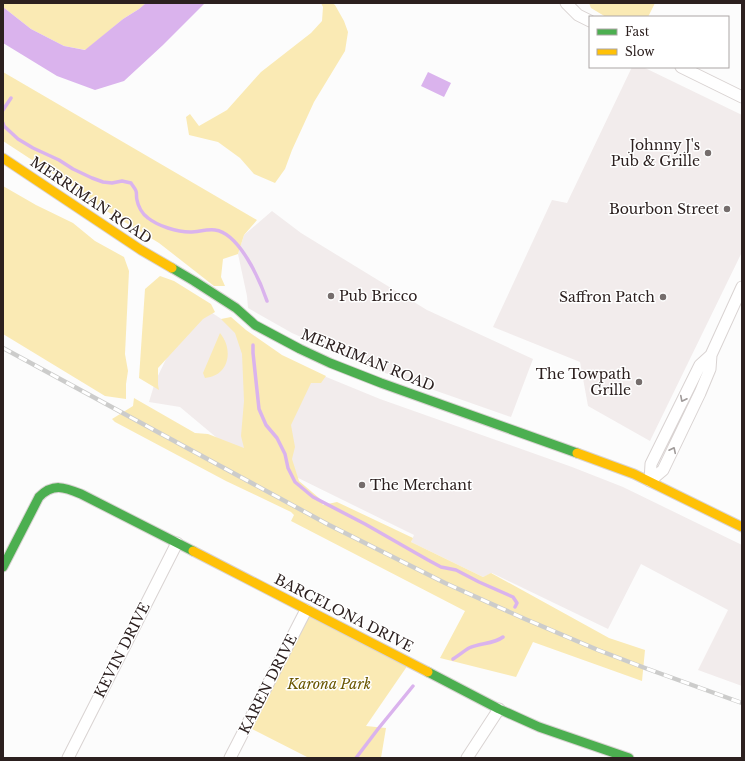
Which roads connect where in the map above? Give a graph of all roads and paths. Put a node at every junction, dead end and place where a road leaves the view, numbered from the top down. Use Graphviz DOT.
graph roads {
  1 [pos="566,3"];
  2 [pos="589,20"];
  3 [pos="683,68"];
  4 [pos="742,97"];
  5 [pos="3,158"];
  6 [pos="742,287"];
  7 [pos="711,355"];
  8 [pos="692,380"];
  9 [pos="703,386"];
  10 [pos="674,418"];
  11 [pos="685,424"];
  12 [pos="650,482"];
  13 [pos="742,527"];
  14 [pos="177,543"];
  15 [pos="3,567"];
  16 [pos="306,610"];
  17 [pos="499,709"];
  18 [pos="68,758"];
  19 [pos="230,758"];
  20 [pos="467,758"];
  21 [pos="628,758"];
  1 -- 2 [label="street"];
  3 -- 4 [label="street"];
  5 -- 12 [label="main road, MERRIMAN ROAD"];
  6 -- 7 [label="street"];
  7 -- 8 [label="street"];
  7 -- 9 [label="street"];
  8 -- 9 [label="street"];
  8 -- 10 [label="street, one-way"];
  9 -- 11 [label="street"];
  10 -- 11 [label="street"];
  10 -- 12 [label="street"];
  12 -- 11 [label="street, one-way"];
  12 -- 13 [label="main road, MERRIMAN ROAD"];
  14 -- 15 [label="main road, BARCELONA DRIVE"];
  14 -- 16 [label="main road, BARCELONA DRIVE"];
  14 -- 18 [label="street, KEVIN DRIVE"];
  16 -- 17 [label="main road, BARCELONA DRIVE"];
  16 -- 19 [label="street, KAREN DRIVE"];
  17 -- 20 [label="street"];
  17 -- 21 [label="main road, BARCELONA DRIVE"];
}
